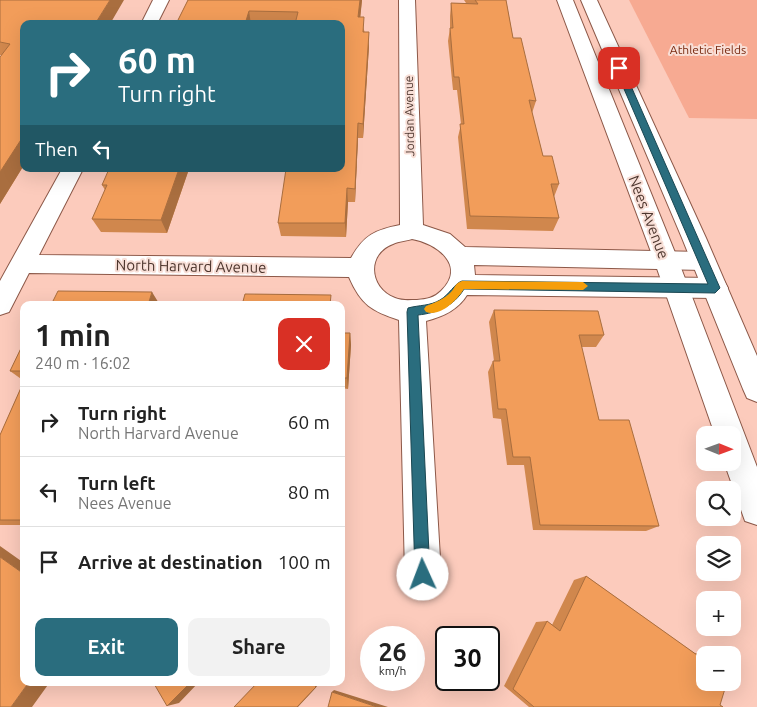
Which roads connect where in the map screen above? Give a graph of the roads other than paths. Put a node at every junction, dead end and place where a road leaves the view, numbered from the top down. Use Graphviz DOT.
graph roads {
  1 [pos="161,0"];
  2 [pos="407,0"];
  3 [pos="565,0"];
  4 [pos="589,0"];
  5 [pos="151,20"];
  6 [pos="70,172"];
  7 [pos="412,231"];
  8 [pos="459,256"];
  9 [pos="666,260"];
  10 [pos="703,261"];
  11 [pos="22,264"];
  12 [pos="360,268"];
  13 [pos="462,285"];
  14 [pos="676,288"];
  15 [pos="715,288"];
  16 [pos="0,304"];
  17 [pos="412,312"];
  18 [pos="757,389"];
  19 [pos="727,426"];
  20 [pos="741,466"];
  21 [pos="757,508"];
  22 [pos="423,575"];
  1 -- 5 [label="street"];
  2 -- 7 [label="street, Jordan Avenue"];
  3 -- 9 [label="street, Nees Avenue"];
  4 -- 10 [label="street, Nees Avenue"];
  6 -- 11 [label="street"];
  7 -- 8 [label="street"];
  7 -- 12 [label="street"];
  8 -- 9 [label="street"];
  8 -- 13 [label="street"];
  9 -- 10 [label="street"];
  9 -- 14 [label="street, Nees Avenue"];
  10 -- 15 [label="street, Nees Avenue"];
  11 -- 12 [label="street, North Harvard Avenue"];
  11 -- 16 [label="street"];
  12 -- 17 [label="street"];
  13 -- 14 [label="street"];
  13 -- 17 [label="street"];
  14 -- 15 [label="street"];
  14 -- 19 [label="street, Nees Avenue"];
  15 -- 18 [label="street, Nees Avenue"];
  17 -- 22 [label="street"];
  20 -- 21 [label="street"];
}
